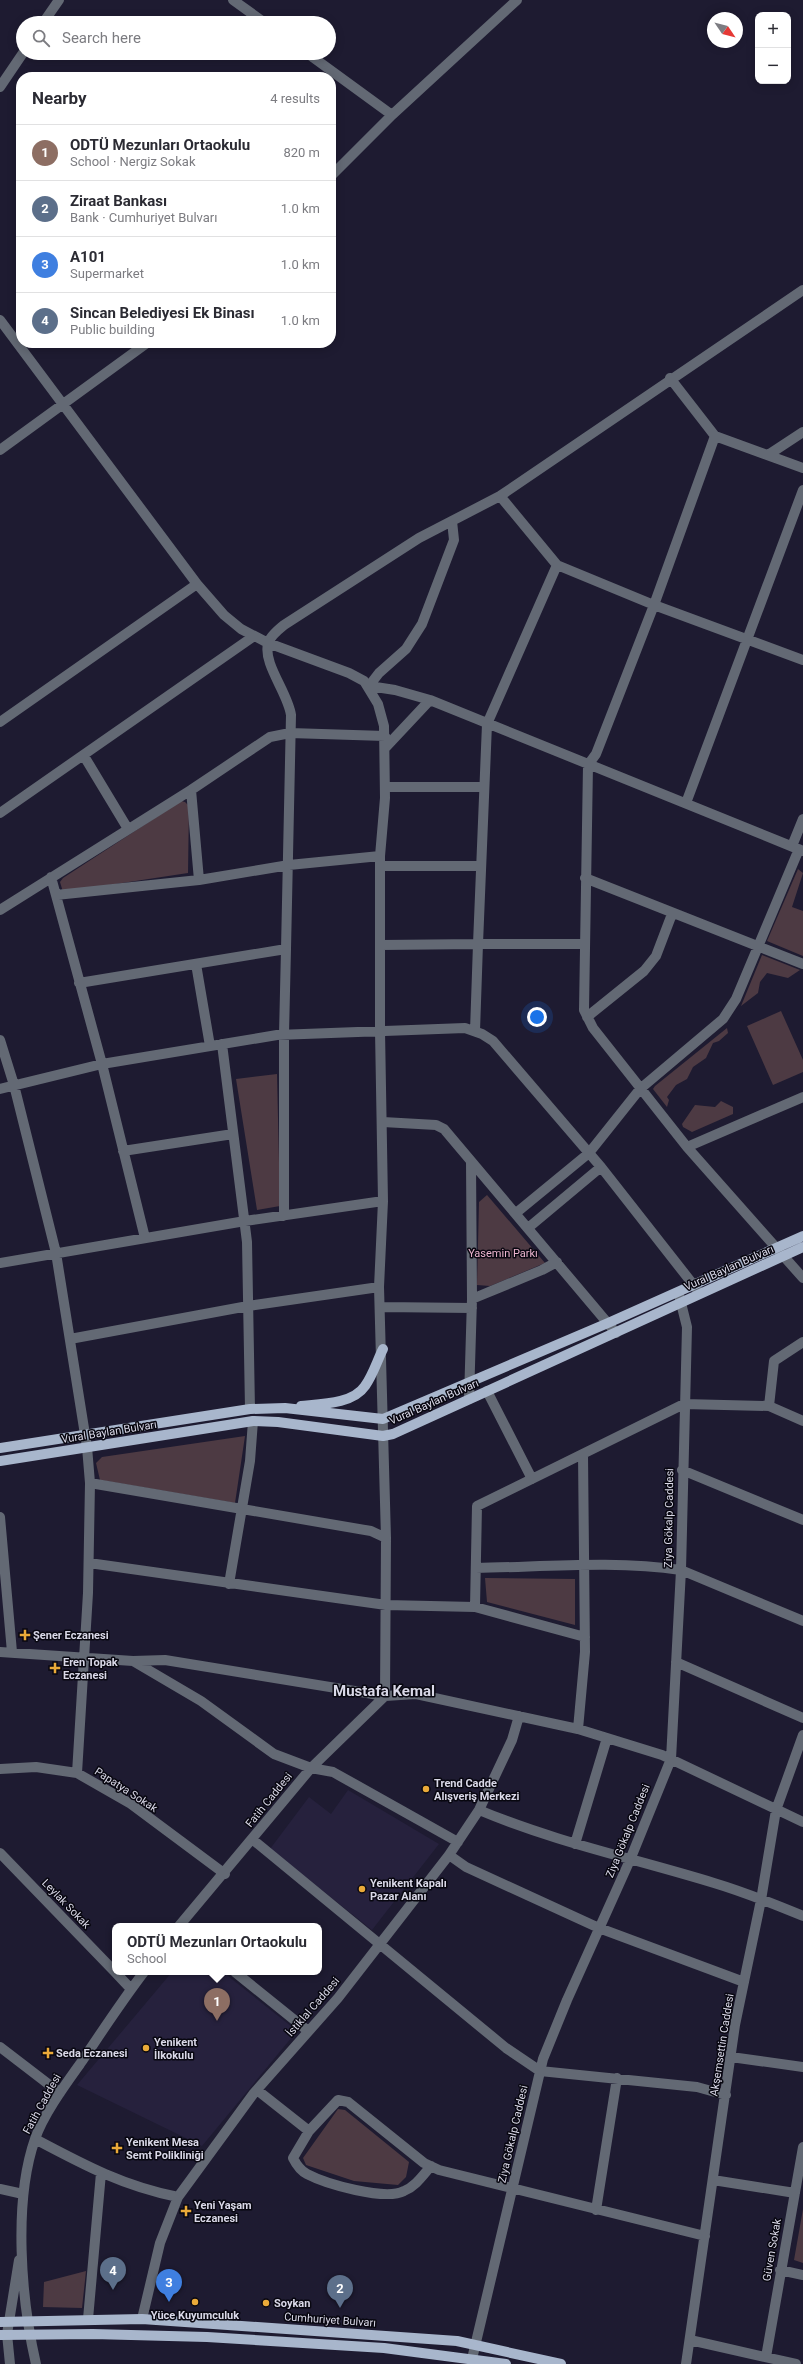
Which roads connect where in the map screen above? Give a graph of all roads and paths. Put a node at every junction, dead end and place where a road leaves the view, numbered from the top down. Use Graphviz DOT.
graph roads {
  1 [pos="59,0"];
  2 [pos="233,0"];
  3 [pos="517,0"];
  4 [pos="48,16"];
  5 [pos="255,16"];
  6 [pos="18,60"];
  7 [pos="317,60"];
  8 [pos="333,72"];
  9 [pos="336,74"];
  10 [pos="0,87"];
  11 [pos="392,115"];
  12 [pos="336,171"];
  13 [pos="803,290"];
  14 [pos="0,320"];
  15 [pos="16,341"];
  16 [pos="21,348"];
  17 [pos="140,348"];
  18 [pos="670,378"];
  19 [pos="62,403"];
  20 [pos="803,432"];
  21 [pos="715,436"];
  22 [pos="0,450"];
  23 [pos="768,455"];
  24 [pos="803,468"];
  25 [pos="803,490"];
  26 [pos="500,496"];
  27 [pos="452,521"];
  28 [pos="557,565"];
  29 [pos="197,584"];
  30 [pos="654,605"];
  31 [pos="254,636"];
  32 [pos="746,638"];
  33 [pos="268,643"];
  34 [pos="803,660"];
  35 [pos="369,686"];
  36 [pos="430,700"];
  37 [pos="0,722"];
  38 [pos="487,724"];
  39 [pos="290,733"];
  40 [pos="385,736"];
  41 [pos="385,748"];
  42 [pos="84,756"];
  43 [pos="588,765"];
  44 [pos="385,787"];
  45 [pos="483,787"];
  46 [pos="191,790"];
  47 [pos="686,803"];
  48 [pos="0,813"];
  49 [pos="803,819"];
  50 [pos="128,829"];
  51 [pos="798,849"];
  52 [pos="380,856"];
  53 [pos="289,865"];
  54 [pos="380,866"];
  55 [pos="480,866"];
  56 [pos="52,877"];
  57 [pos="585,878"];
  58 [pos="199,880"];
  59 [pos="56,895"];
  60 [pos="0,910"];
  61 [pos="672,914"];
  62 [pos="478,944"];
  63 [pos="584,944"];
  64 [pos="381,945"];
  65 [pos="759,946"];
  66 [pos="286,949"];
  67 [pos="196,964"];
  68 [pos="803,964"];
  69 [pos="79,983"];
  70 [pos="587,1017"];
  71 [pos="380,1031"];
  72 [pos="475,1031"];
  73 [pos="284,1034"];
  74 [pos="0,1040"];
  75 [pos="222,1044"];
  76 [pos="210,1046"];
  77 [pos="102,1064"];
  78 [pos="14,1085"];
  79 [pos="0,1089"];
  80 [pos="640,1089"];
  81 [pos="803,1097"];
  82 [pos="383,1122"];
  83 [pos="233,1134"];
  84 [pos="687,1147"];
  85 [pos="123,1151"];
  86 [pos="589,1153"];
  87 [pos="470,1162"];
  88 [pos="601,1167"];
  89 [pos="383,1201"];
  90 [pos="516,1214"];
  91 [pos="284,1216"];
  92 [pos="245,1221"];
  93 [pos="528,1228"];
  94 [pos="803,1236"];
  95 [pos="145,1238"];
  96 [pos="776,1248"];
  97 [pos="803,1248"];
  98 [pos="56,1253"];
  99 [pos="783,1256"];
  100 [pos="557,1262"];
  101 [pos="0,1263"];
  102 [pos="803,1278"];
  103 [pos="693,1284"];
  104 [pos="379,1287"];
  105 [pos="678,1291"];
  106 [pos="701,1294"];
  107 [pos="681,1303"];
  108 [pos="472,1304"];
  109 [pos="248,1306"];
  110 [pos="381,1307"];
  111 [pos="608,1323"];
  112 [pos="616,1333"];
  113 [pos="70,1339"];
  114 [pos="803,1342"];
  115 [pos="383,1349"];
  116 [pos="470,1383"];
  117 [pos="487,1391"];
  118 [pos="469,1399"];
  119 [pos="684,1404"];
  120 [pos="769,1406"];
  121 [pos="286,1408"];
  122 [pos="250,1409"];
  123 [pos="383,1420"];
  124 [pos="253,1421"];
  125 [pos="803,1421"];
  126 [pos="85,1435"];
  127 [pos="383,1436"];
  128 [pos="0,1448"];
  129 [pos="87,1448"];
  130 [pos="583,1454"];
  131 [pos="0,1461"];
  132 [pos="682,1470"];
  133 [pos="532,1479"];
  134 [pos="90,1483"];
  135 [pos="242,1509"];
  136 [pos="0,1517"];
  137 [pos="803,1520"];
  138 [pos="386,1538"];
  139 [pos="89,1563"];
  140 [pos="585,1566"];
  141 [pos="476,1568"];
  142 [pos="681,1570"];
  143 [pos="229,1584"];
  144 [pos="386,1605"];
  145 [pos="475,1607"];
  146 [pos="803,1621"];
  147 [pos="585,1636"];
  148 [pos="0,1652"];
  149 [pos="12,1652"];
  150 [pos="84,1656"];
  151 [pos="133,1661"];
  152 [pos="676,1662"];
  153 [pos="385,1696"];
  154 [pos="518,1716"];
  155 [pos="803,1718"];
  156 [pos="578,1730"];
  157 [pos="803,1735"];
  158 [pos="607,1738"];
  159 [pos="671,1758"];
  160 [pos="311,1768"];
  161 [pos="0,1769"];
  162 [pos="77,1772"];
  163 [pos="479,1810"];
  164 [pos="776,1810"];
  165 [pos="803,1822"];
  166 [pos="252,1839"];
  167 [pos="458,1842"];
  168 [pos="575,1844"];
  169 [pos="0,1853"];
  170 [pos="449,1855"];
  171 [pos="630,1860"];
  172 [pos="225,1874"];
  173 [pos="761,1900"];
  174 [pos="803,1916"];
  175 [pos="182,1923"];
  176 [pos="599,1928"];
  177 [pos="380,1943"];
  178 [pos="112,1969"];
  179 [pos="118,1975"];
  180 [pos="142,1975"];
  181 [pos="239,1975"];
  182 [pos="744,1982"];
  183 [pos="131,1988"];
  184 [pos="308,2031"];
  185 [pos="0,2047"];
  186 [pos="731,2057"];
  187 [pos="803,2067"];
  188 [pos="540,2071"];
  189 [pos="617,2078"];
  190 [pos="257,2090"];
  191 [pos="60,2093"];
  192 [pos="726,2095"];
  193 [pos="309,2131"];
  194 [pos="35,2139"];
  195 [pos="803,2147"];
  196 [pos="431,2166"];
  197 [pos="102,2173"];
  198 [pos="714,2180"];
  199 [pos="0,2189"];
  200 [pos="512,2190"];
  201 [pos="795,2193"];
  202 [pos="22,2194"];
  203 [pos="178,2196"];
  204 [pos="596,2210"];
  205 [pos="705,2236"];
  206 [pos="21,2246"];
  207 [pos="780,2270"];
  208 [pos="803,2275"];
  209 [pos="88,2319"];
  210 [pos="142,2319"];
  211 [pos="4,2322"];
  212 [pos="29,2322"];
  213 [pos="3,2334"];
  214 [pos="30,2334"];
  215 [pos="690,2340"];
  216 [pos="474,2345"];
  217 [pos="766,2357"];
  218 [pos="472,2359"];
  219 [pos="10,2364"];
  220 [pos="36,2364"];
  221 [pos="506,2364"];
  222 [pos="561,2364"];
  223 [pos="686,2364"];
  224 [pos="796,2364"];
  1 -- 4 [label="street"];
  2 -- 5 [label="street"];
  3 -- 11 [label="street"];
  6 -- 10 [label="street"];
  7 -- 8 [label="street"];
  9 -- 11 [label="street"];
  11 -- 12 [label="street"];
  13 -- 18 [label="street"];
  14 -- 15 [label="street"];
  16 -- 19 [label="street"];
  17 -- 19 [label="street"];
  18 -- 21 [label="street"];
  18 -- 26 [label="street"];
  19 -- 22 [label="street"];
  19 -- 29 [label="street"];
  20 -- 23 [label="street"];
  21 -- 23 [label="street"];
  21 -- 30 [label="street"];
  23 -- 24 [label="street"];
  25 -- 32 [label="street"];
  26 -- 27 [label="street"];
  26 -- 28 [label="street"];
  27 -- 33 [label="street"];
  27 -- 35 [label="street"];
  28 -- 30 [label="street"];
  28 -- 38 [label="street"];
  29 -- 31 [label="street"];
  29 -- 37 [label="street"];
  30 -- 32 [label="street"];
  30 -- 43 [label="street"];
  31 -- 33 [label="street"];
  31 -- 42 [label="street"];
  32 -- 34 [label="street"];
  32 -- 47 [label="street"];
  33 -- 35 [label="street"];
  33 -- 39 [label="street"];
  35 -- 36 [label="street"];
  35 -- 40 [label="street"];
  36 -- 38 [label="street"];
  36 -- 41 [label="street"];
  38 -- 43 [label="street"];
  38 -- 45 [label="street"];
  39 -- 40 [label="street"];
  39 -- 46 [label="street"];
  39 -- 53 [label="street"];
  40 -- 41 [label="street"];
  41 -- 44 [label="street"];
  42 -- 48 [label="street"];
  42 -- 50 [label="street"];
  43 -- 47 [label="street"];
  43 -- 57 [label="street"];
  44 -- 45 [label="street"];
  44 -- 52 [label="street"];
  45 -- 55 [label="street"];
  46 -- 50 [label="street"];
  46 -- 58 [label="street"];
  47 -- 51 [label="street"];
  49 -- 51 [label="street"];
  50 -- 56 [label="street"];
  51 -- 65 [label="street"];
  52 -- 53 [label="street"];
  52 -- 54 [label="street"];
  53 -- 58 [label="street"];
  53 -- 66 [label="street"];
  54 -- 55 [label="street"];
  54 -- 64 [label="street"];
  55 -- 62 [label="street"];
  56 -- 59 [label="street"];
  56 -- 60 [label="street"];
  57 -- 61 [label="street"];
  57 -- 63 [label="street"];
  58 -- 59 [label="street"];
  59 -- 69 [label="street"];
  61 -- 65 [label="street"];
  61 -- 70 [label="street"];
  62 -- 63 [label="street"];
  62 -- 64 [label="street"];
  62 -- 72 [label="street"];
  63 -- 70 [label="street"];
  64 -- 71 [label="street"];
  65 -- 68 [label="street"];
  65 -- 80 [label="street"];
  66 -- 67 [label="street"];
  66 -- 73 [label="street"];
  67 -- 69 [label="street"];
  67 -- 76 [label="street"];
  69 -- 77 [label="street"];
  70 -- 80 [label="street"];
  71 -- 72 [label="street"];
  71 -- 73 [label="street"];
  71 -- 82 [label="street"];
  72 -- 86 [label="street"];
  73 -- 75 [label="street"];
  73 -- 91 [label="street"];
  74 -- 78 [label="street"];
  75 -- 76 [label="street"];
  75 -- 83 [label="street"];
  76 -- 77 [label="street"];
  77 -- 78 [label="street"];
  77 -- 85 [label="street"];
  78 -- 79 [label="street"];
  78 -- 98 [label="street"];
  80 -- 84 [label="street"];
  80 -- 86 [label="street"];
  81 -- 84 [label="street"];
  82 -- 87 [label="street"];
  82 -- 89 [label="street"];
  83 -- 85 [label="street"];
  83 -- 92 [label="street"];
  84 -- 96 [label="street"];
  85 -- 95 [label="street"];
  86 -- 88 [label="street"];
  86 -- 90 [label="street"];
  87 -- 90 [label="street"];
  87 -- 108 [label="street"];
  88 -- 93 [label="street"];
  88 -- 103 [label="street"];
  89 -- 91 [label="street"];
  89 -- 104 [label="street"];
  90 -- 93 [label="street"];
  91 -- 92 [label="street"];
  92 -- 95 [label="street"];
  92 -- 109 [label="street"];
  93 -- 100 [label="street"];
  94 -- 96 [label="main road, Vural Baylan Bulvarı"];
  95 -- 98 [label="street"];
  96 -- 99 [label="street"];
  96 -- 103 [label="main road, Vural Baylan Bulvarı"];
  97 -- 99 [label="main road, Vural Baylan Bulvarı"];
  98 -- 101 [label="street"];
  98 -- 113 [label="street"];
  99 -- 102 [label="street"];
  99 -- 106 [label="main road, Vural Baylan Bulvarı"];
  100 -- 108 [label="street"];
  100 -- 111 [label="street"];
  103 -- 105 [label="main road, Vural Baylan Bulvarı"];
  103 -- 106 [label="street"];
  104 -- 109 [label="street"];
  104 -- 110 [label="street"];
  105 -- 107 [label="street, Ziya Gökalp Caddesi"];
  105 -- 111 [label="main road, Vural Baylan Bulvarı"];
  106 -- 107 [label="main road, Vural Baylan Bulvarı"];
  107 -- 112 [label="main road, Vural Baylan Bulvarı"];
  107 -- 119 [label="street, Ziya Gökalp Caddesi"];
  108 -- 110 [label="street"];
  108 -- 116 [label="street"];
  109 -- 113 [label="street"];
  109 -- 122 [label="street"];
  110 -- 115 [label="street"];
  111 -- 112 [label="street"];
  111 -- 116 [label="main road, Vural Baylan Bulvarı"];
  112 -- 117 [label="main road, Vural Baylan Bulvarı"];
  113 -- 126 [label="street"];
  114 -- 120 [label="street"];
  115 -- 121 [label="main road"];
  115 -- 123 [label="street"];
  116 -- 118 [label="street"];
  116 -- 123 [label="main road, Vural Baylan Bulvarı"];
  117 -- 118 [label="main road, Vural Baylan Bulvarı"];
  117 -- 133 [label="street"];
  118 -- 127 [label="main road, Vural Baylan Bulvarı"];
  119 -- 120 [label="street"];
  119 -- 130 [label="street"];
  119 -- 132 [label="street, Ziya Gökalp Caddesi"];
  120 -- 125 [label="street"];
  121 -- 122 [label="main road, Vural Baylan Bulvarı"];
  121 -- 123 [label="main road, Vural Baylan Bulvarı"];
  122 -- 126 [label="main road, Vural Baylan Bulvarı"];
  123 -- 127 [label="street"];
  124 -- 127 [label="main road, Vural Baylan Bulvarı"];
  124 -- 129 [label="main road, Vural Baylan Bulvarı"];
  124 -- 135 [label="street"];
  126 -- 128 [label="main road, Vural Baylan Bulvarı"];
  126 -- 129 [label="street"];
  127 -- 138 [label="street"];
  129 -- 131 [label="main road, Vural Baylan Bulvarı"];
  129 -- 134 [label="street"];
  130 -- 133 [label="street"];
  130 -- 140 [label="street"];
  132 -- 137 [label="street"];
  132 -- 142 [label="street, Ziya Gökalp Caddesi"];
  133 -- 141 [label="street"];
  134 -- 135 [label="street"];
  134 -- 139 [label="street"];
  135 -- 138 [label="street"];
  135 -- 143 [label="street"];
  136 -- 149 [label="street"];
  138 -- 144 [label="street"];
  139 -- 143 [label="street"];
  139 -- 150 [label="street"];
  140 -- 141 [label="street"];
  140 -- 142 [label="street"];
  140 -- 147 [label="street"];
  141 -- 145 [label="street"];
  142 -- 146 [label="street"];
  142 -- 152 [label="street, Ziya Gökalp Caddesi"];
  143 -- 144 [label="street"];
  144 -- 145 [label="street"];
  144 -- 153 [label="street"];
  145 -- 147 [label="street"];
  147 -- 156 [label="street"];
  148 -- 149 [label="street"];
  149 -- 150 [label="street"];
  150 -- 151 [label="street"];
  150 -- 162 [label="street"];
  151 -- 153 [label="street"];
  151 -- 160 [label="street"];
  152 -- 155 [label="street"];
  152 -- 159 [label="street, Ziya Gökalp Caddesi"];
  153 -- 154 [label="street"];
  153 -- 160 [label="street, Fatih Caddesi"];
  154 -- 156 [label="street"];
  154 -- 163 [label="street, İstiklal Caddesi"];
  156 -- 158 [label="street"];
  157 -- 164 [label="street, Akşemsettin Caddesi"];
  158 -- 159 [label="street"];
  158 -- 168 [label="street"];
  159 -- 164 [label="street"];
  159 -- 171 [label="street, Ziya Gökalp Caddesi"];
  160 -- 166 [label="street, Fatih Caddesi"];
  160 -- 167 [label="street"];
  161 -- 162 [label="street, Papatya Sokak"];
  162 -- 172 [label="street, Papatya Sokak"];
  163 -- 167 [label="street, İstiklal Caddesi"];
  163 -- 168 [label="street"];
  164 -- 165 [label="street"];
  164 -- 173 [label="street, Akşemsettin Caddesi"];
  166 -- 172 [label="street, Fatih Caddesi"];
  166 -- 177 [label="street"];
  167 -- 170 [label="street, İstiklal Caddesi"];
  168 -- 171 [label="street"];
  169 -- 178 [label="street, Leylak Sokak"];
  170 -- 176 [label="street"];
  170 -- 177 [label="street, İstiklal Caddesi"];
  171 -- 173 [label="street"];
  171 -- 176 [label="street, Ziya Gökalp Caddesi"];
  172 -- 175 [label="street, Fatih Caddesi"];
  173 -- 174 [label="street"];
  173 -- 182 [label="street, Akşemsettin Caddesi"];
  176 -- 182 [label="street"];
  176 -- 188 [label="street, Ziya Gökalp Caddesi"];
  177 -- 184 [label="street, İstiklal Caddesi"];
  177 -- 188 [label="street"];
  179 -- 183 [label="street, Leylak Sokak"];
  180 -- 183 [label="street, Fatih Caddesi"];
  181 -- 184 [label="street"];
  182 -- 186 [label="street, Akşemsettin Caddesi"];
  183 -- 191 [label="street, Fatih Caddesi"];
  184 -- 190 [label="street, İstiklal Caddesi"];
  185 -- 191 [label="street"];
  186 -- 187 [label="street"];
  186 -- 192 [label="street, Akşemsettin Caddesi"];
  188 -- 189 [label="street"];
  188 -- 200 [label="street, Ziya Gökalp Caddesi"];
  189 -- 192 [label="street"];
  189 -- 204 [label="street"];
  190 -- 193 [label="street"];
  190 -- 203 [label="street, İstiklal Caddesi"];
  191 -- 194 [label="street, Fatih Caddesi"];
  192 -- 198 [label="street, Akşemsettin Caddesi"];
  193 -- 196 [label="street"];
  193 -- 196 [label="street"];
  194 -- 197 [label="street"];
  194 -- 202 [label="street, Fatih Caddesi"];
  195 -- 201 [label="street, Güven Sokak"];
  196 -- 200 [label="street"];
  197 -- 203 [label="street"];
  197 -- 209 [label="street"];
  198 -- 201 [label="street"];
  198 -- 205 [label="street, Akşemsettin Caddesi"];
  199 -- 202 [label="street"];
  200 -- 204 [label="street"];
  200 -- 216 [label="street, Ziya Gökalp Caddesi"];
  201 -- 207 [label="street, Güven Sokak"];
  202 -- 206 [label="street, Fatih Caddesi"];
  203 -- 210 [label="street, İstiklal Caddesi"];
  204 -- 205 [label="street"];
  205 -- 215 [label="street, Akşemsettin Caddesi"];
  206 -- 211 [label="street, Fatih Caddesi"];
  206 -- 212 [label="street, Fatih Caddesi"];
  207 -- 208 [label="street"];
  207 -- 217 [label="street, Güven Sokak"];
  209 -- 210 [label="main road, Cumhuriyet Bulvarı"];
  209 -- 212 [label="main road, Cumhuriyet Bulvarı"];
  210 -- 216 [label="main road, Cumhuriyet Bulvarı"];
  211 -- 212 [label="main road, Cumhuriyet Bulvarı"];
  211 -- 213 [label="street, Fatih Caddesi"];
  212 -- 214 [label="street, Fatih Caddesi"];
  213 -- 214 [label="main road"];
  213 -- 219 [label="street, Fatih Caddesi"];
  214 -- 218 [label="main road"];
  214 -- 220 [label="street, Fatih Caddesi"];
  215 -- 217 [label="street"];
  215 -- 223 [label="street, Akşemsettin Caddesi"];
  216 -- 218 [label="street, Ziya Gökalp Caddesi"];
  216 -- 222 [label="main road, Cumhuriyet Bulvarı"];
  217 -- 224 [label="street"];
  218 -- 221 [label="main road"];
}
